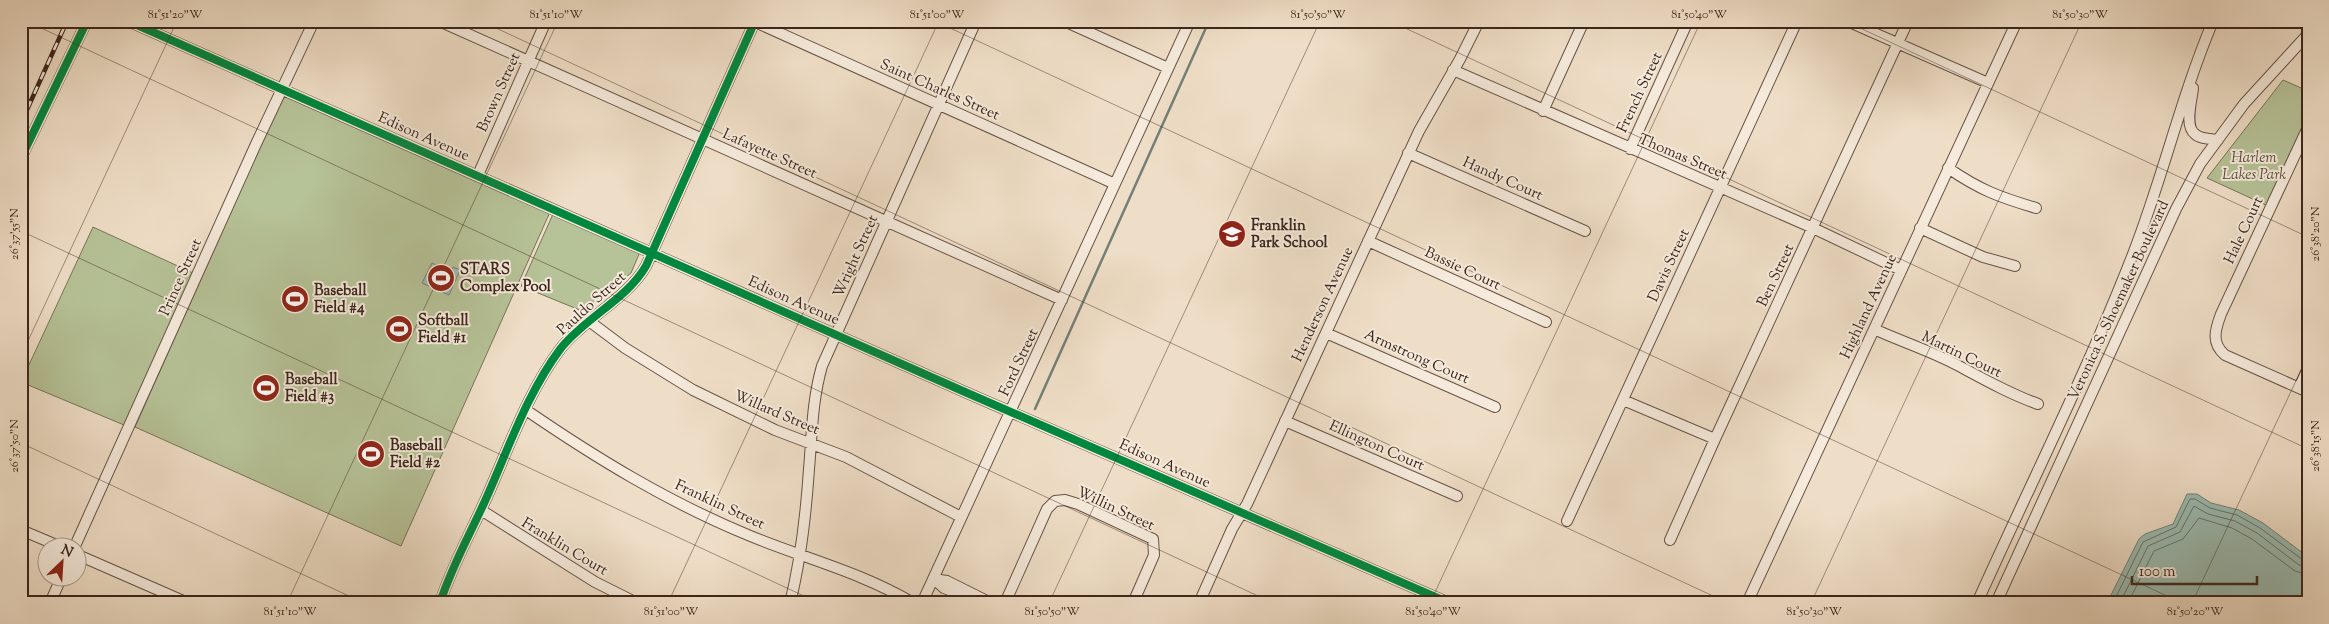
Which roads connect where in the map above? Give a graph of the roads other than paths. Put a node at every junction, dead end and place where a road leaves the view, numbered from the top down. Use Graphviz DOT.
graph roads {
  1 [pos="87,21"];
  2 [pos="128,21"];
  3 [pos="314,21"];
  4 [pos="439,21"];
  5 [pos="546,21"];
  6 [pos="976,21"];
  7 [pos="1064,21"];
  8 [pos="1190,21"];
  9 [pos="1479,21"];
  10 [pos="1584,21"];
  11 [pos="1688,21"];
  12 [pos="1796,21"];
  13 [pos="1847,21"];
  14 [pos="1908,21"];
  15 [pos="2016,21"];
  16 [pos="2213,21"];
  17 [pos="754,22"];
  18 [pos="2308,34"];
  19 [pos="1898,44"];
  20 [pos="2198,57"];
  21 [pos="528,61"];
  22 [pos="1168,68"];
  23 [pos="1453,70"];
  24 [pos="1988,83"];
  25 [pos="282,89"];
  26 [pos="939,105"];
  27 [pos="1543,111"];
  28 [pos="2308,127"];
  29 [pos="702,138"];
  30 [pos="2218,140"];
  31 [pos="1630,149"];
  32 [pos="1408,153"];
  33 [pos="21,158"];
  34 [pos="1948,168"];
  35 [pos="478,175"];
  36 [pos="1115,184"];
  37 [pos="1720,187"];
  38 [pos="2036,208"];
  39 [pos="886,221"];
  40 [pos="1813,228"];
  41 [pos="1920,228"];
  42 [pos="1585,232"];
  43 [pos="1368,241"];
  44 [pos="651,252"];
  45 [pos="2015,266"];
  46 [pos="1901,270"];
  47 [pos="1062,300"];
  48 [pos="589,321"];
  49 [pos="1546,322"];
  50 [pos="1874,329"];
  51 [pos="1326,333"];
  52 [pos="836,334"];
  53 [pos="2308,368"];
  54 [pos="2303,390"];
  55 [pos="1623,400"];
  56 [pos="2038,404"];
  57 [pos="1495,407"];
  58 [pos="526,410"];
  59 [pos="1010,411"];
  60 [pos="1285,421"];
  61 [pos="1714,439"];
  62 [pos="811,444"];
  63 [pos="1457,496"];
  64 [pos="481,510"];
  65 [pos="1241,512"];
  66 [pos="961,517"];
  67 [pos="1567,521"];
  68 [pos="21,530"];
  69 [pos="81,536"];
  70 [pos="38,537"];
  71 [pos="1670,540"];
  72 [pos="801,554"];
  73 [pos="88,559"];
  74 [pos="933,579"];
  75 [pos="58,586"];
  76 [pos="50,603"];
  77 [pos="188,603"];
  78 [pos="440,603"];
  79 [pos="637,603"];
  80 [pos="790,603"];
  81 [pos="913,603"];
  82 [pos="922,603"];
  83 [pos="980,603"];
  84 [pos="991,603"];
  85 [pos="1004,603"];
  86 [pos="1132,603"];
  87 [pos="1199,603"];
  88 [pos="1449,603"];
  89 [pos="1747,603"];
  90 [pos="1977,603"];
  91 [pos="1996,603"];
  1 -- 33 [label="street"];
  2 -- 25 [label="street, Edison Avenue"];
  3 -- 25 [label="street, Prince Street"];
  4 -- 21 [label="street, Lafayette Street"];
  5 -- 21 [label="street, Brown Street"];
  6 -- 26 [label="street, Wright Street"];
  7 -- 22 [label="street"];
  8 -- 22 [label="street, Ford Street"];
  9 -- 23 [label="street, Henderson Avenue"];
  10 -- 27 [label="street"];
  11 -- 31 [label="street, French Street"];
  12 -- 37 [label="street, Davis Street"];
  13 -- 19 [label="street"];
  14 -- 19 [label="street, Ben Street"];
  15 -- 24 [label="street, Highland Avenue"];
  16 -- 20 [label="street, Veronica S. Shoemaker Boulevard"];
  17 -- 26 [label="street, Saint Charles Street"];
  17 -- 29 [label="street, Pauldo Street"];
  18 -- 30 [label="street, Veronica S. Shoemaker Boulevard"];
  19 -- 24 [label="street"];
  19 -- 40 [label="street, Ben Street"];
  20 -- 30 [label="street"];
  20 -- 90 [label="street, Veronica S. Shoemaker Boulevard"];
  21 -- 29 [label="street, Lafayette Street"];
  21 -- 35 [label="street, Brown Street"];
  22 -- 36 [label="street, Ford Street"];
  23 -- 27 [label="street, Thomas Street"];
  23 -- 32 [label="street, Henderson Avenue"];
  24 -- 34 [label="street, Highland Avenue"];
  25 -- 35 [label="street, Edison Avenue"];
  25 -- 69 [label="street, Prince Street"];
  26 -- 36 [label="street, Saint Charles Street"];
  26 -- 39 [label="street, Wright Street"];
  27 -- 31 [label="street, Thomas Street"];
  28 -- 54 [label="street, Hale Court"];
  29 -- 39 [label="street, Lafayette Street"];
  29 -- 44 [label="street, Pauldo Street"];
  30 -- 91 [label="street, Veronica S. Shoemaker Boulevard"];
  31 -- 37 [label="street, Thomas Street"];
  32 -- 42 [label="street, Handy Court"];
  32 -- 43 [label="street, Henderson Avenue"];
  34 -- 38 [label="street"];
  34 -- 41 [label="street, Highland Avenue"];
  35 -- 44 [label="street, Edison Avenue"];
  36 -- 47 [label="street, Ford Street"];
  37 -- 40 [label="street, Thomas Street"];
  37 -- 55 [label="street, Davis Street"];
  39 -- 47 [label="street, Lafayette Street"];
  39 -- 52 [label="street, Wright Street"];
  40 -- 46 [label="street, Thomas Street"];
  40 -- 61 [label="street, Ben Street"];
  41 -- 45 [label="street"];
  41 -- 46 [label="street, Highland Avenue"];
  43 -- 49 [label="street, Bassie Court"];
  43 -- 51 [label="street, Henderson Avenue"];
  44 -- 48 [label="street, Pauldo Street"];
  44 -- 52 [label="street, Edison Avenue"];
  46 -- 50 [label="street, Highland Avenue"];
  47 -- 59 [label="street, Ford Street"];
  48 -- 58 [label="street, Pauldo Street"];
  48 -- 62 [label="street, Willard Street"];
  50 -- 56 [label="street, Martin Court"];
  50 -- 89 [label="street, Highland Avenue"];
  51 -- 57 [label="street, Armstrong Court"];
  51 -- 60 [label="street, Henderson Avenue"];
  52 -- 59 [label="street, Edison Avenue"];
  52 -- 62 [label="street, Wright Street"];
  53 -- 54 [label="street"];
  55 -- 61 [label="street"];
  55 -- 67 [label="street, Davis Street"];
  58 -- 64 [label="street, Pauldo Street"];
  58 -- 72 [label="street, Franklin Street"];
  59 -- 65 [label="street, Edison Avenue"];
  59 -- 66 [label="street, Ford Street"];
  60 -- 63 [label="street, Ellington Court"];
  60 -- 65 [label="street, Henderson Avenue"];
  61 -- 71 [label="street, Ben Street"];
  62 -- 66 [label="street, Willard Street"];
  62 -- 72 [label="street, Wright Street"];
  64 -- 78 [label="street, Pauldo Street"];
  64 -- 79 [label="street, Franklin Court"];
  65 -- 87 [label="street, Henderson Avenue"];
  65 -- 88 [label="street, Edison Avenue"];
  66 -- 74 [label="street, Ford Street"];
  68 -- 70 [label="street"];
  72 -- 80 [label="street, Wright Street"];
  72 -- 81 [label="street, Franklin Street"];
  73 -- 77 [label="street"];
  74 -- 82 [label="street, Ford Street"];
  74 -- 83 [label="street"];
  74 -- 84 [label="street"];
  75 -- 76 [label="street"];
  85 -- 86 [label="street, Willin Street"];
}
